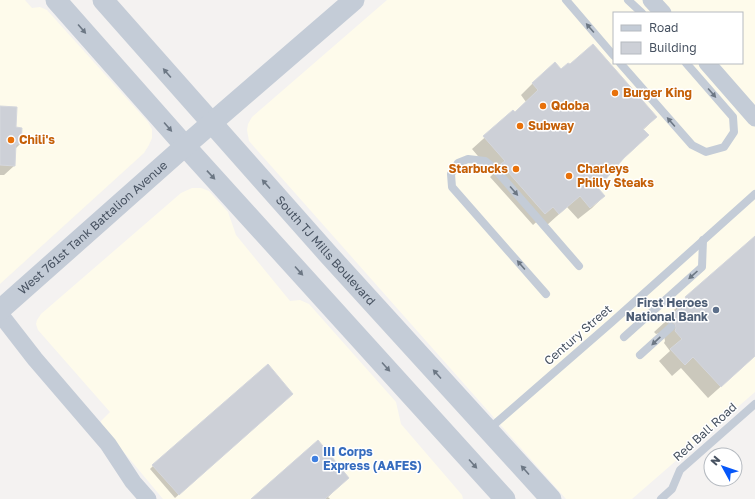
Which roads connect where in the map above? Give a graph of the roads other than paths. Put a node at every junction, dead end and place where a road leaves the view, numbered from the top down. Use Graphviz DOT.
graph roads {
  1 [pos="56,0"];
  2 [pos="103,0"];
  3 [pos="354,0"];
  4 [pos="566,0"];
  5 [pos="628,0"];
  6 [pos="652,0"];
  7 [pos="641,12"];
  8 [pos="662,12"];
  9 [pos="613,55"];
  10 [pos="621,64"];
  11 [pos="687,64"];
  12 [pos="708,64"];
  13 [pos="755,118"];
  14 [pos="211,124"];
  15 [pos="185,146"];
  16 [pos="755,194"];
  17 [pos="703,240"];
  18 [pos="579,266"];
  19 [pos="546,294"];
  20 [pos="0,310"];
  21 [pos="0,314"];
  22 [pos="671,327"];
  23 [pos="624,337"];
  24 [pos="640,355"];
  25 [pos="755,404"];
  26 [pos="488,430"];
  27 [pos="499,497"];
  28 [pos="148,499"];
  29 [pos="551,499"];
  30 [pos="661,499"];
  1 -- 15 [label="street, one-way"];
  14 -- 2 [label="street, South TJ Mills Boulevard, one-way"];
  3 -- 14 [label="street, West 761st Tank Battalion Avenue"];
  9 -- 4 [label="lane, one-way"];
  5 -- 7 [label="lane"];
  6 -- 8 [label="street"];
  11 -- 10 [label="lane, one-way"];
  12 -- 13 [label="street"];
  14 -- 15 [label="street, West 761st Tank Battalion Avenue"];
  26 -- 14 [label="street, South TJ Mills Boulevard, one-way"];
  15 -- 20 [label="street, West 761st Tank Battalion Avenue"];
  15 -- 27 [label="street, one-way"];
  16 -- 17 [label="lane, Century Street"];
  17 -- 23 [label="lane, one-way"];
  17 -- 26 [label="lane, Century Street"];
  19 -- 18 [label="lane, one-way"];
  21 -- 28 [label="street"];
  22 -- 24 [label="lane, one-way"];
  25 -- 30 [label="lane, Red Ball Road"];
  29 -- 26 [label="street, South TJ Mills Boulevard, one-way"];
}
